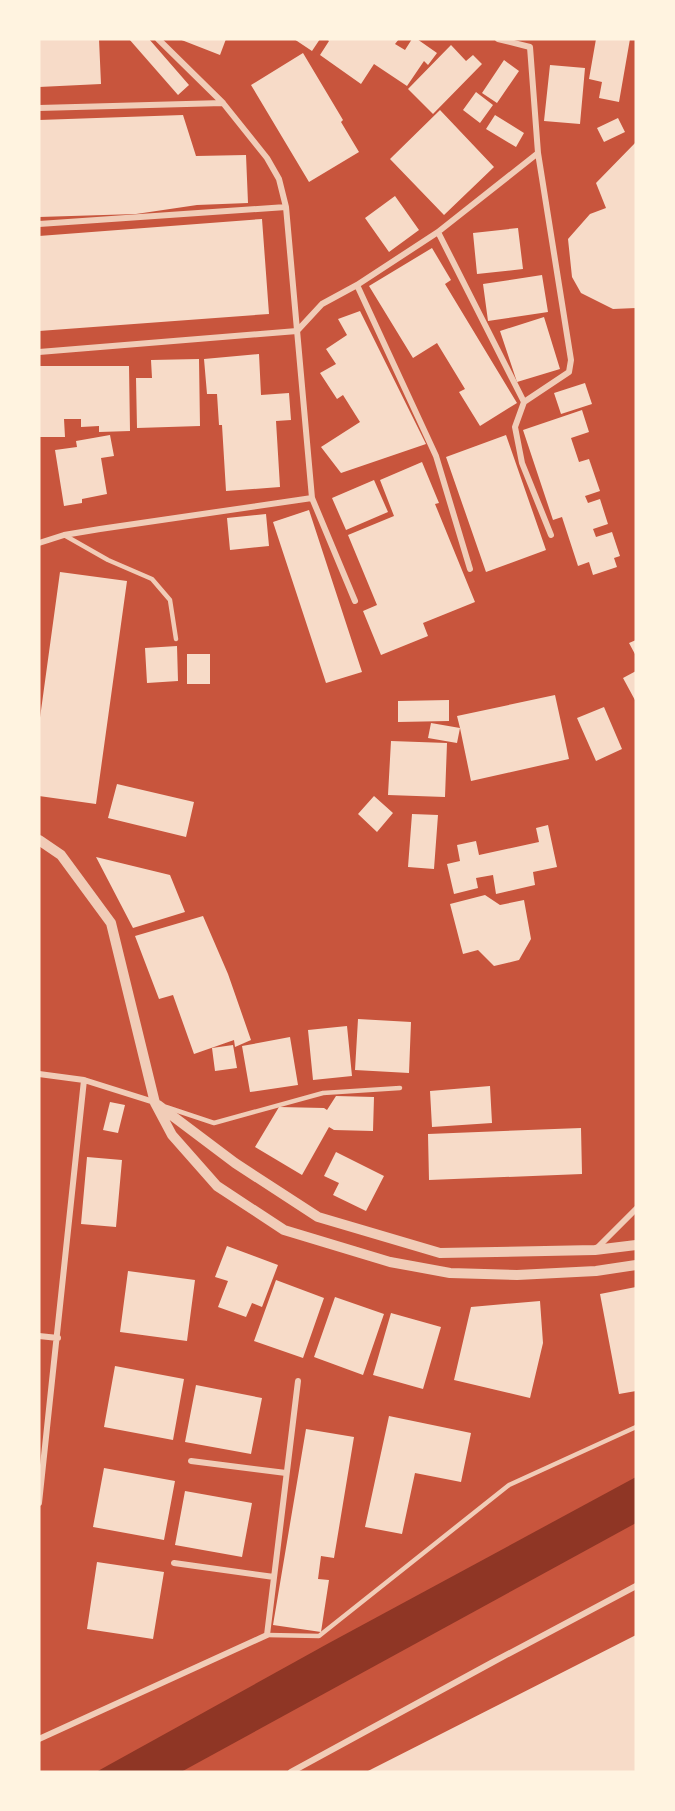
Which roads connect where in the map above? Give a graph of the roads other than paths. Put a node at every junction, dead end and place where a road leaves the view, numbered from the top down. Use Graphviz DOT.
graph roads {
  1 [pos="158,39"];
  2 [pos="498,39"];
  3 [pos="531,39"];
  4 [pos="530,47"];
  5 [pos="224,103"];
  6 [pos="39,108"];
  7 [pos="538,153"];
  8 [pos="286,207"];
  9 [pos="39,224"];
  10 [pos="438,232"];
  11 [pos="357,285"];
  12 [pos="297,332"];
  13 [pos="39,352"];
  14 [pos="524,402"];
  15 [pos="312,498"];
  16 [pos="64,535"];
  17 [pos="551,535"];
  18 [pos="39,543"];
  19 [pos="470,569"];
  20 [pos="355,601"];
  21 [pos="176,639"];
  22 [pos="39,840"];
  23 [pos="39,1074"];
  24 [pos="84,1080"];
  25 [pos="400,1089"];
  26 [pos="155,1103"];
  27 [pos="636,1209"];
  28 [pos="636,1245"];
  29 [pos="595,1250"];
  30 [pos="636,1265"];
  31 [pos="39,1336"];
  32 [pos="58,1338"];
  33 [pos="298,1381"];
  34 [pos="636,1427"];
  35 [pos="191,1461"];
  36 [pos="286,1473"];
  37 [pos="39,1503"];
  38 [pos="174,1563"];
  39 [pos="274,1577"];
  40 [pos="636,1587"];
  41 [pos="267,1635"];
  42 [pos="39,1739"];
  43 [pos="291,1772"];
  1 -- 5 [label="street"];
  2 -- 4 [label="street"];
  3 -- 4 [label="street"];
  4 -- 7 [label="street"];
  5 -- 6 [label="street"];
  5 -- 8 [label="street"];
  7 -- 10 [label="street"];
  7 -- 14 [label="street"];
  8 -- 9 [label="street"];
  8 -- 12 [label="street"];
  10 -- 11 [label="street"];
  10 -- 14 [label="street"];
  11 -- 12 [label="street"];
  11 -- 19 [label="street"];
  12 -- 13 [label="street"];
  12 -- 15 [label="street"];
  14 -- 17 [label="street"];
  15 -- 16 [label="street"];
  15 -- 20 [label="street"];
  16 -- 18 [label="street"];
  16 -- 21 [label="lane"];
  22 -- 26 [label="street"];
  23 -- 24 [label="street"];
  24 -- 26 [label="street"];
  24 -- 32 [label="street"];
  25 -- 26 [label="lane"];
  26 -- 29 [label="street"];
  26 -- 30 [label="street"];
  27 -- 29 [label="street"];
  28 -- 29 [label="street"];
  31 -- 32 [label="street"];
  32 -- 37 [label="street"];
  33 -- 36 [label="street"];
  34 -- 41 [label="lane"];
  35 -- 36 [label="street"];
  36 -- 39 [label="street"];
  38 -- 39 [label="street"];
  39 -- 41 [label="street"];
  40 -- 43 [label="street"];
  41 -- 42 [label="street"];
}
